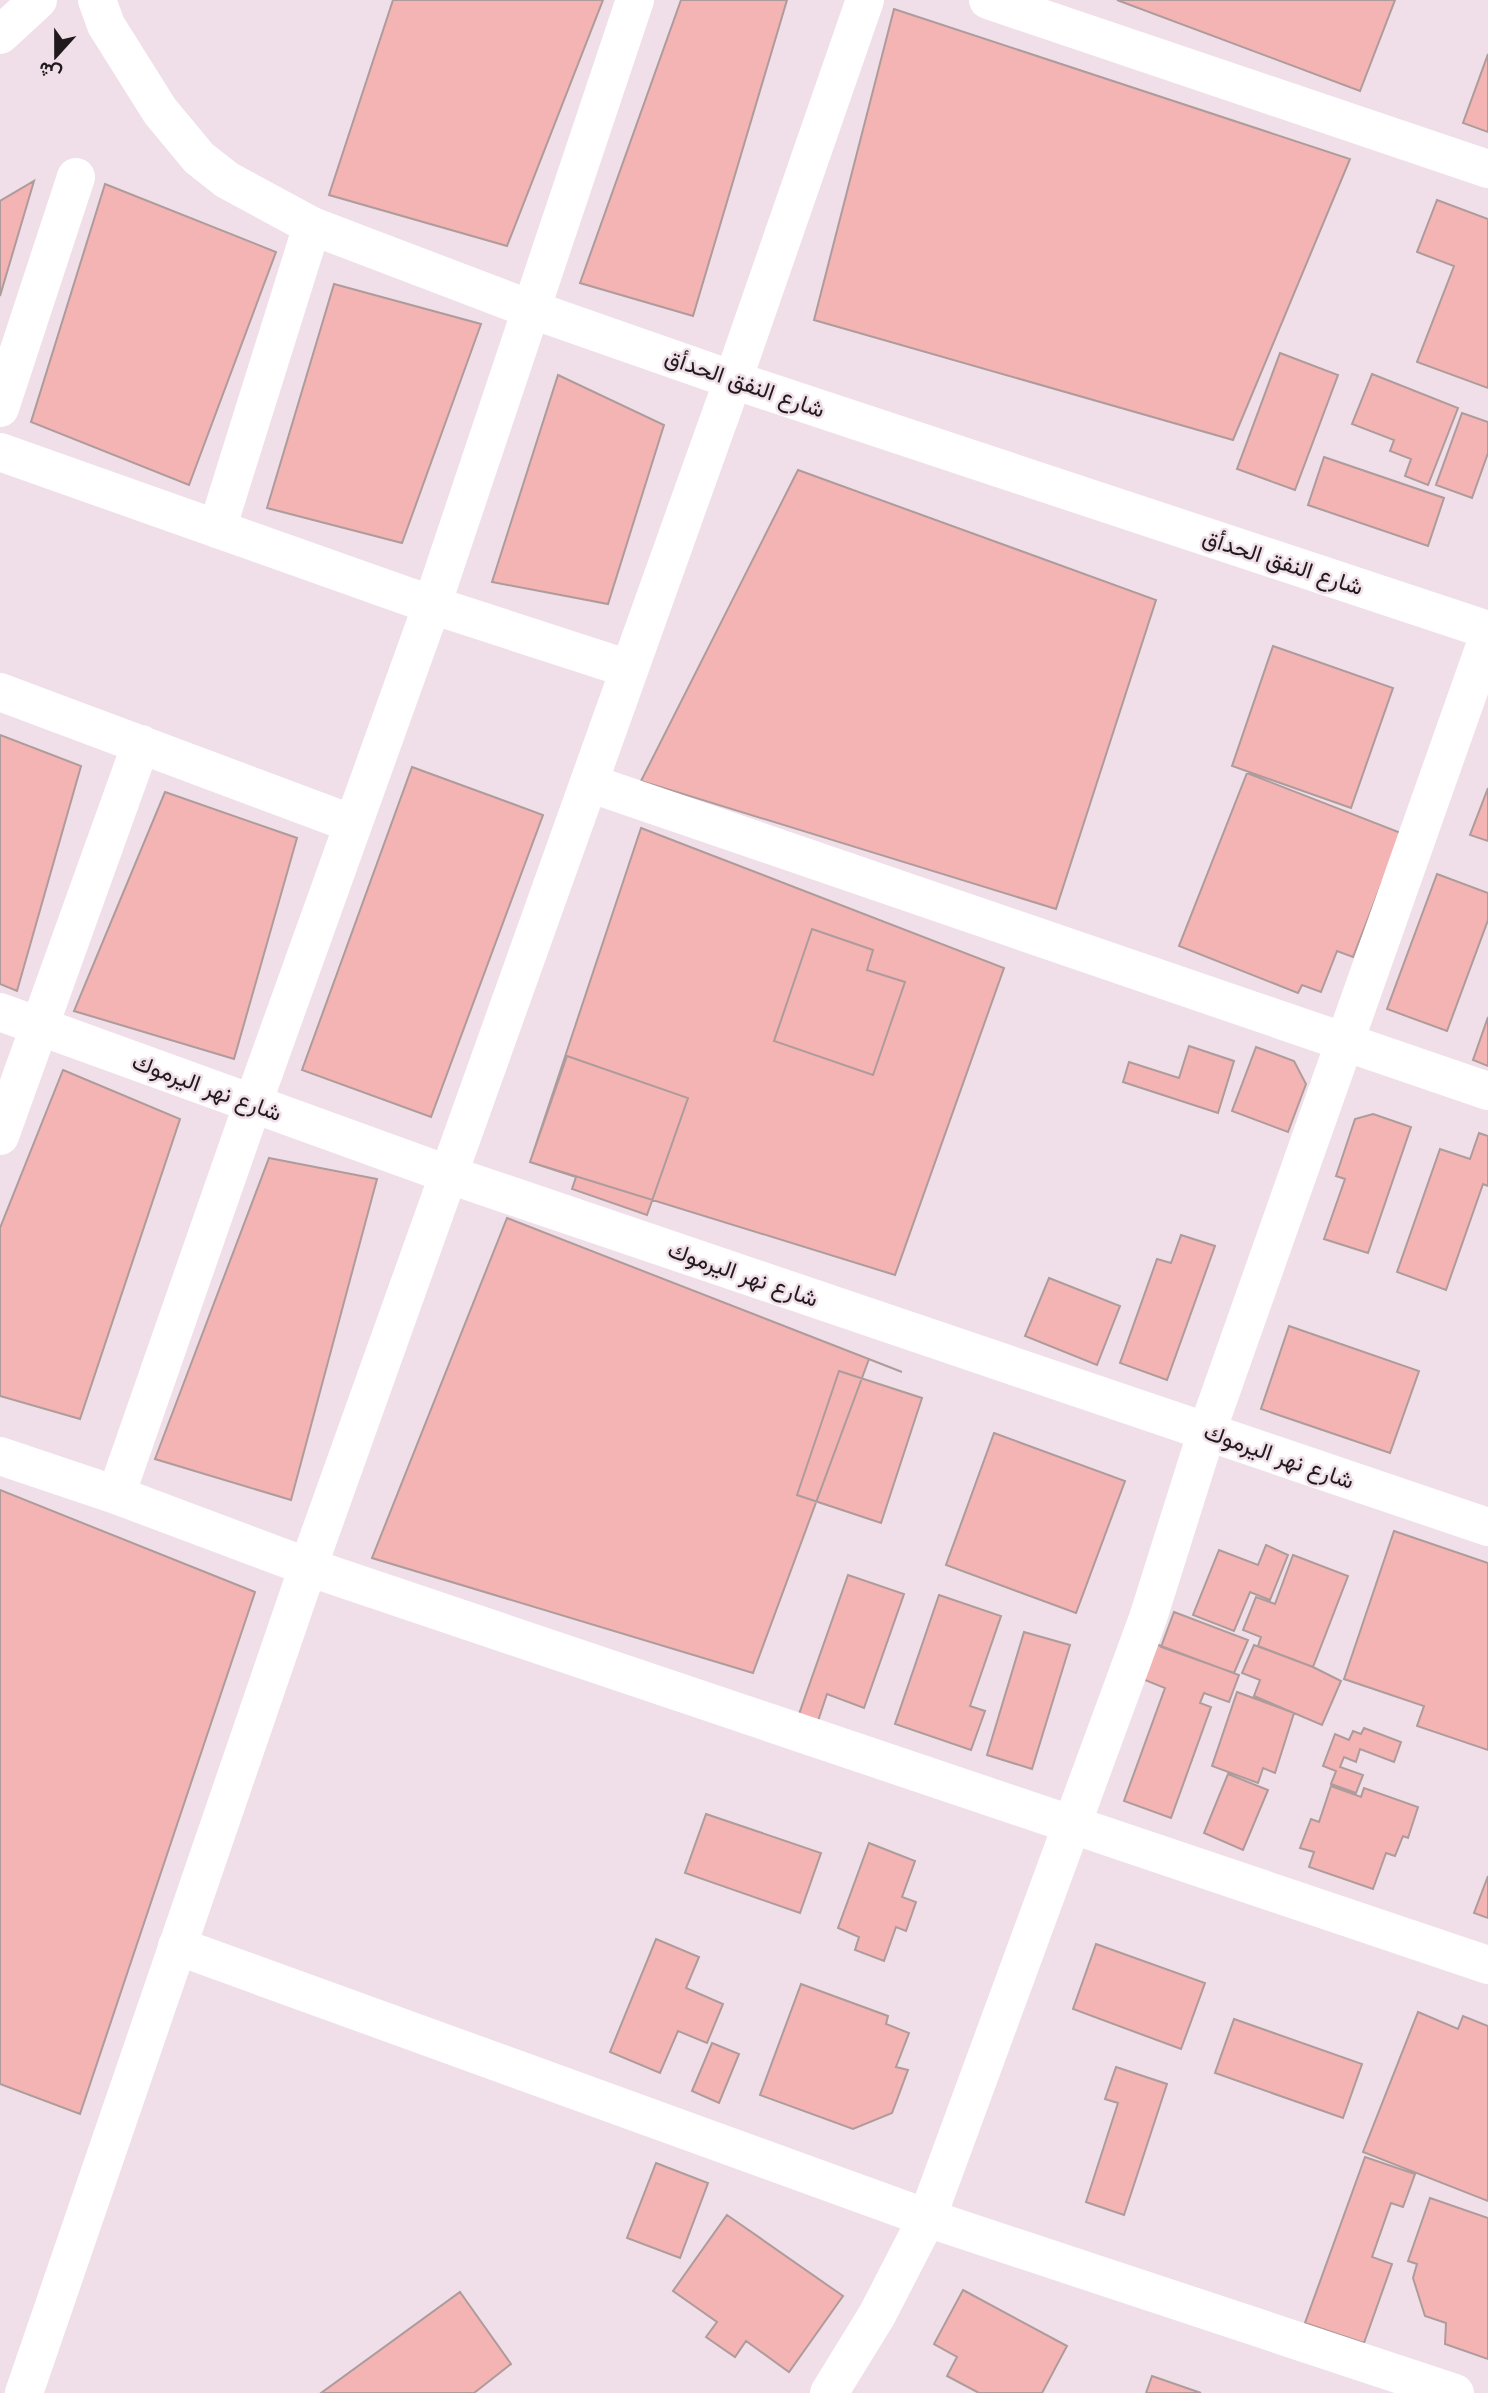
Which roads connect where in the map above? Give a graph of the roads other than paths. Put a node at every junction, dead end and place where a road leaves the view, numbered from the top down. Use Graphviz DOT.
graph roads {
  1 [pos="97,0"];
  2 [pos="635,0"];
  3 [pos="865,0"];
  4 [pos="988,0"];
  5 [pos="1488,169"];
  6 [pos="76,177"];
  7 [pos="312,226"];
  8 [pos="530,309"];
  9 [pos="733,380"];
  10 [pos="0,408"];
  11 [pos="0,452"];
  12 [pos="217,528"];
  13 [pos="432,605"];
  14 [pos="1488,630"];
  15 [pos="1488,637"];
  16 [pos="629,669"];
  17 [pos="0,692"];
  18 [pos="141,744"];
  19 [pos="589,783"];
  20 [pos="353,824"];
  21 [pos="0,1012"];
  22 [pos="40,1027"];
  23 [pos="1346,1042"];
  24 [pos="1488,1091"];
  25 [pos="253,1103"];
  26 [pos="0,1136"];
  27 [pos="450,1175"];
  28 [pos="1208,1432"];
  29 [pos="0,1456"];
  30 [pos="116,1495"];
  31 [pos="1488,1527"];
  32 [pos="308,1567"];
  33 [pos="1073,1825"];
  34 [pos="177,1946"];
  35 [pos="1488,1965"];
  36 [pos="927,2218"];
  37 [pos="24,2393"];
  38 [pos="829,2393"];
  39 [pos="1455,2393"];
  1 -- 7 [label="street, شارع النفق الحدأق"];
  2 -- 8 [label="street"];
  3 -- 9 [label="street"];
  4 -- 5 [label="street"];
  6 -- 10 [label="street"];
  7 -- 8 [label="street, شارع النفق الحدأق"];
  7 -- 12 [label="street"];
  8 -- 9 [label="street, شارع النفق الحدأق"];
  8 -- 13 [label="street"];
  9 -- 14 [label="street, شارع النفق الحدأق"];
  9 -- 16 [label="street"];
  11 -- 12 [label="street"];
  12 -- 13 [label="street"];
  13 -- 16 [label="street"];
  13 -- 20 [label="street"];
  15 -- 23 [label="street"];
  16 -- 19 [label="street"];
  17 -- 18 [label="street"];
  18 -- 20 [label="street"];
  18 -- 22 [label="street"];
  19 -- 23 [label="street"];
  19 -- 27 [label="street"];
  20 -- 25 [label="street"];
  21 -- 22 [label="street, شارع نهر اليرموك"];
  22 -- 25 [label="street, شارع نهر اليرموك"];
  22 -- 26 [label="street"];
  23 -- 24 [label="street"];
  23 -- 28 [label="street"];
  25 -- 27 [label="street, شارع نهر اليرموك"];
  25 -- 30 [label="street"];
  27 -- 28 [label="street, شارع نهر اليرموك"];
  27 -- 32 [label="street"];
  28 -- 31 [label="street, شارع نهر اليرموك"];
  28 -- 33 [label="street"];
  29 -- 30 [label="street"];
  30 -- 32 [label="street"];
  32 -- 33 [label="street"];
  32 -- 34 [label="street"];
  33 -- 35 [label="street"];
  33 -- 36 [label="street"];
  34 -- 36 [label="street"];
  34 -- 37 [label="street"];
  36 -- 38 [label="street"];
  36 -- 39 [label="street"];
}
